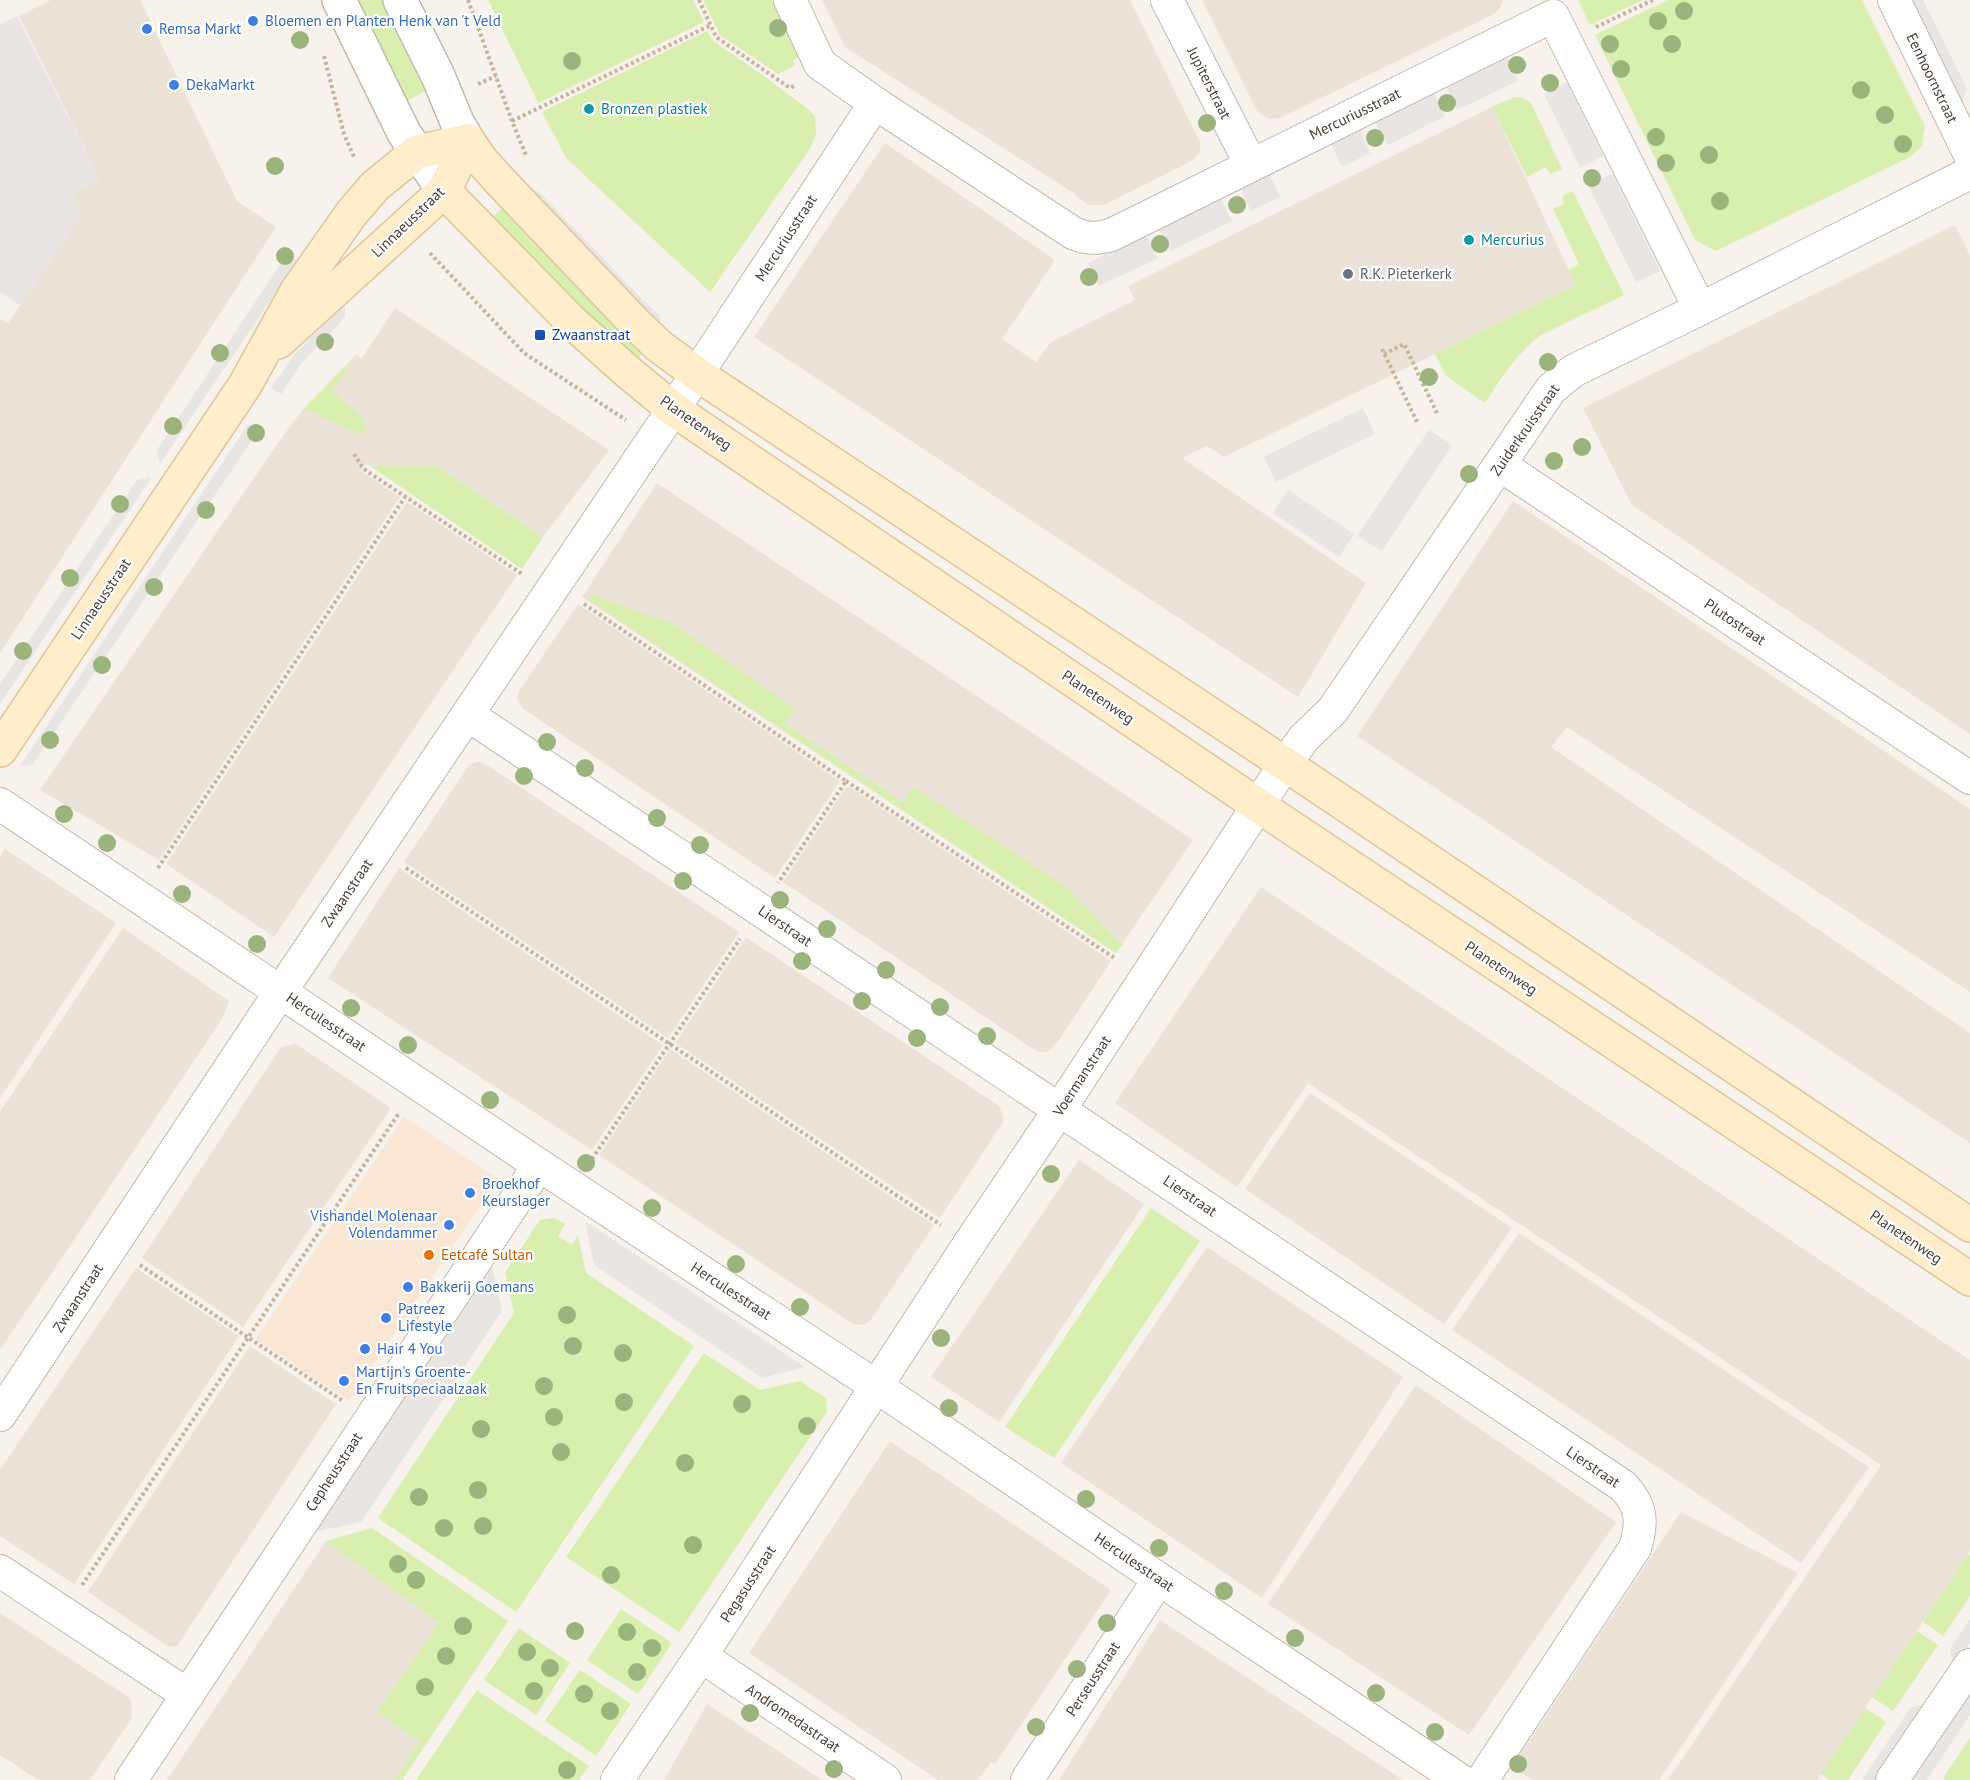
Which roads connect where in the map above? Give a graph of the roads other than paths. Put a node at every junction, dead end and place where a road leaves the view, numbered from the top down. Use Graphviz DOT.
graph roads {
  1 [pos="339,0"];
  2 [pos="400,0"];
  3 [pos="790,0"];
  4 [pos="1167,0"];
  5 [pos="1894,0"];
  6 [pos="1555,19"];
  7 [pos="875,103"];
  8 [pos="468,141"];
  9 [pos="417,152"];
  10 [pos="1970,155"];
  11 [pos="1251,165"];
  12 [pos="1970,173"];
  13 [pos="444,191"];
  14 [pos="1700,309"];
  15 [pos="260,359"];
  16 [pos="697,374"];
  17 [pos="674,409"];
  18 [pos="1500,465"];
  19 [pos="468,714"];
  20 [pos="0,750"];
  21 [pos="1285,764"];
  22 [pos="1970,778"];
  23 [pos="0,804"];
  24 [pos="1259,806"];
  25 [pos="281,991"];
  26 [pos="1060,1109"];
  27 [pos="539,1165"];
  28 [pos="1970,1225"];
  29 [pos="1970,1279"];
  30 [pos="876,1386"];
  31 [pos="0,1415"];
  32 [pos="0,1571"];
  33 [pos="1159,1579"];
  34 [pos="701,1656"];
  35 [pos="1970,1665"];
  36 [pos="188,1695"];
  37 [pos="131,1780"];
  38 [pos="617,1780"];
  39 [pos="885,1780"];
  40 [pos="1027,1780"];
  41 [pos="1460,1780"];
  42 [pos="1482,1780"];
  43 [pos="1892,1780"];
  1 -- 9 [label="street, Planetenweg"];
  2 -- 8 [label="street"];
  3 -- 7 [label="street, Mercuriusstraat"];
  4 -- 11 [label="street, Jupiterstraat"];
  5 -- 10 [label="street, Eenhoornstraat"];
  6 -- 11 [label="street, Mercuriusstraat"];
  6 -- 14 [label="street"];
  7 -- 11 [label="street, Mercuriusstraat"];
  7 -- 16 [label="street, Mercuriusstraat"];
  8 -- 9 [label="main road, Linnaeusstraat"];
  8 -- 13 [label="main road, Linnaeusstraat"];
  8 -- 16 [label="main road"];
  9 -- 13 [label="street, Planetenweg"];
  9 -- 15 [label="main road, Linnaeusstraat"];
  12 -- 14 [label="street, Zuiderkruisstraat"];
  13 -- 15 [label="main road, Linnaeusstraat"];
  13 -- 17 [label="main road, Planetenweg"];
  14 -- 18 [label="street, Zuiderkruisstraat"];
  15 -- 20 [label="main road, Linnaeusstraat"];
  16 -- 17 [label="street, Zwaanstraat"];
  16 -- 21 [label="main road"];
  17 -- 19 [label="street, Zwaanstraat"];
  17 -- 24 [label="main road, Planetenweg"];
  18 -- 21 [label="street, Zuiderkruisstraat"];
  18 -- 22 [label="street, Plutostraat"];
  19 -- 25 [label="street, Zwaanstraat"];
  19 -- 26 [label="street, Lierstraat"];
  21 -- 24 [label="street, Voermanstraat"];
  21 -- 28 [label="main road"];
  23 -- 25 [label="street, Herculesstraat"];
  24 -- 26 [label="street, Voermanstraat"];
  24 -- 29 [label="main road, Planetenweg"];
  25 -- 27 [label="street, Herculesstraat"];
  25 -- 31 [label="street, Zwaanstraat"];
  26 -- 30 [label="street, Voermanstraat"];
  26 -- 42 [label="street, Lierstraat"];
  27 -- 30 [label="street, Herculesstraat"];
  27 -- 36 [label="street, Cepheusstraat"];
  30 -- 33 [label="street, Herculesstraat"];
  30 -- 34 [label="street, Pegasusstraat"];
  32 -- 36 [label="street"];
  33 -- 40 [label="street, Perseusstraat"];
  33 -- 41 [label="street, Herculesstraat"];
  34 -- 38 [label="street, Pegasusstraat"];
  34 -- 39 [label="street, Andromedastraat"];
  35 -- 43 [label="street"];
  36 -- 37 [label="street, Cepheusstraat"];
}
